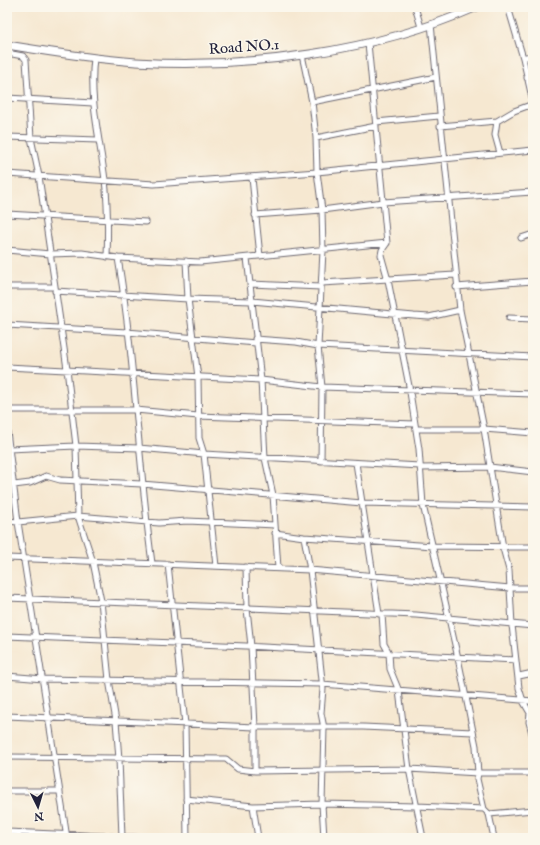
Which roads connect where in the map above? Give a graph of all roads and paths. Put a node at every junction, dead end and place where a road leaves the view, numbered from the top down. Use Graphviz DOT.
graph roads {
  1 [pos="415,7"];
  2 [pos="477,7"];
  3 [pos="508,7"];
  4 [pos="431,24"];
  5 [pos="421,27"];
  6 [pos="368,43"];
  7 [pos="7,45"];
  8 [pos="7,54"];
  9 [pos="302,55"];
  10 [pos="533,55"];
  11 [pos="94,58"];
  12 [pos="523,58"];
  13 [pos="436,77"];
  14 [pos="533,77"];
  15 [pos="527,78"];
  16 [pos="371,90"];
  17 [pos="7,98"];
  18 [pos="28,98"];
  19 [pos="312,102"];
  20 [pos="93,103"];
  21 [pos="533,103"];
  22 [pos="439,116"];
  23 [pos="497,122"];
  24 [pos="376,124"];
  25 [pos="440,126"];
  26 [pos="7,137"];
  27 [pos="31,138"];
  28 [pos="316,138"];
  29 [pos="98,140"];
  30 [pos="533,150"];
  31 [pos="500,152"];
  32 [pos="443,158"];
  33 [pos="379,165"];
  34 [pos="317,172"];
  35 [pos="7,174"];
  36 [pos="39,176"];
  37 [pos="252,178"];
  38 [pos="105,180"];
  39 [pos="533,192"];
  40 [pos="448,198"];
  41 [pos="384,202"];
  42 [pos="322,210"];
  43 [pos="7,214"];
  44 [pos="44,215"];
  45 [pos="255,215"];
  46 [pos="108,220"];
  47 [pos="146,222"];
  48 [pos="533,234"];
  49 [pos="521,238"];
  50 [pos="387,243"];
  51 [pos="7,250"];
  52 [pos="323,251"];
  53 [pos="50,254"];
  54 [pos="260,256"];
  55 [pos="107,257"];
  56 [pos="118,258"];
  57 [pos="247,258"];
  58 [pos="186,261"];
  59 [pos="455,275"];
  60 [pos="388,280"];
  61 [pos="533,281"];
  62 [pos="250,284"];
  63 [pos="322,285"];
  64 [pos="7,287"];
  65 [pos="456,287"];
  66 [pos="54,289"];
  67 [pos="124,296"];
  68 [pos="188,299"];
  69 [pos="252,301"];
  70 [pos="320,308"];
  71 [pos="460,310"];
  72 [pos="395,314"];
  73 [pos="509,318"];
  74 [pos="533,319"];
  75 [pos="7,324"];
  76 [pos="62,327"];
  77 [pos="127,332"];
  78 [pos="193,338"];
  79 [pos="255,341"];
  80 [pos="318,346"];
  81 [pos="402,351"];
  82 [pos="468,354"];
  83 [pos="533,357"];
  84 [pos="7,367"];
  85 [pos="67,369"];
  86 [pos="132,372"];
  87 [pos="198,377"];
  88 [pos="261,380"];
  89 [pos="322,387"];
  90 [pos="410,390"];
  91 [pos="476,392"];
  92 [pos="533,394"];
  93 [pos="72,409"];
  94 [pos="7,410"];
  95 [pos="136,410"];
  96 [pos="198,416"];
  97 [pos="264,418"];
  98 [pos="322,420"];
  99 [pos="416,426"];
  100 [pos="484,429"];
  101 [pos="7,431"];
  102 [pos="533,433"];
  103 [pos="8,441"];
  104 [pos="76,446"];
  105 [pos="139,448"];
  106 [pos="9,449"];
  107 [pos="204,454"];
  108 [pos="265,458"];
  109 [pos="321,461"];
  110 [pos="356,463"];
  111 [pos="420,467"];
  112 [pos="490,467"];
  113 [pos="533,472"];
  114 [pos="7,480"];
  115 [pos="14,482"];
  116 [pos="78,482"];
  117 [pos="142,484"];
  118 [pos="208,490"];
  119 [pos="273,495"];
  120 [pos="362,503"];
  121 [pos="423,505"];
  122 [pos="495,506"];
  123 [pos="533,507"];
  124 [pos="78,516"];
  125 [pos="7,521"];
  126 [pos="18,522"];
  127 [pos="146,522"];
  128 [pos="211,522"];
  129 [pos="275,525"];
  130 [pos="275,533"];
  131 [pos="304,537"];
  132 [pos="368,540"];
  133 [pos="433,546"];
  134 [pos="533,547"];
  135 [pos="503,548"];
  136 [pos="7,558"];
  137 [pos="25,559"];
  138 [pos="93,562"];
  139 [pos="152,564"];
  140 [pos="168,564"];
  141 [pos="216,566"];
  142 [pos="246,567"];
  143 [pos="278,568"];
  144 [pos="310,570"];
  145 [pos="373,576"];
  146 [pos="441,581"];
  147 [pos="510,588"];
  148 [pos="533,588"];
  149 [pos="7,598"];
  150 [pos="32,599"];
  151 [pos="100,601"];
  152 [pos="173,606"];
  153 [pos="247,609"];
  154 [pos="313,610"];
  155 [pos="380,614"];
  156 [pos="449,619"];
  157 [pos="512,625"];
  158 [pos="533,626"];
  159 [pos="7,636"];
  160 [pos="36,637"];
  161 [pos="105,640"];
  162 [pos="176,643"];
  163 [pos="251,646"];
  164 [pos="318,650"];
  165 [pos="388,654"];
  166 [pos="458,658"];
  167 [pos="516,660"];
  168 [pos="533,673"];
  169 [pos="7,676"];
  170 [pos="519,676"];
  171 [pos="43,679"];
  172 [pos="109,680"];
  173 [pos="180,682"];
  174 [pos="252,684"];
  175 [pos="322,684"];
  176 [pos="399,691"];
  177 [pos="466,697"];
  178 [pos="523,701"];
  179 [pos="533,701"];
  180 [pos="7,716"];
  181 [pos="50,719"];
  182 [pos="116,722"];
  183 [pos="185,724"];
  184 [pos="255,727"];
  185 [pos="324,728"];
  186 [pos="403,729"];
  187 [pos="473,732"];
  188 [pos="533,738"];
  189 [pos="7,757"];
  190 [pos="56,758"];
  191 [pos="119,759"];
  192 [pos="185,760"];
  193 [pos="323,769"];
  194 [pos="409,769"];
  195 [pos="255,771"];
  196 [pos="478,773"];
  197 [pos="533,773"];
  198 [pos="7,791"];
  199 [pos="60,791"];
  200 [pos="186,800"];
  201 [pos="322,804"];
  202 [pos="253,806"];
  203 [pos="417,806"];
  204 [pos="484,809"];
  205 [pos="533,810"];
  206 [pos="489,814"];
  207 [pos="7,832"];
  208 [pos="67,836"];
  209 [pos="122,837"];
  210 [pos="152,838"];
  211 [pos="188,838"];
  212 [pos="258,838"];
  213 [pos="324,838"];
  214 [pos="423,838"];
  215 [pos="494,838"];
  1 -- 5 [label="street"];
  2 -- 4 [label="highway, Road NO.1"];
  3 -- 12 [label="street"];
  4 -- 5 [label="highway, Road NO.1"];
  4 -- 13 [label="street"];
  5 -- 6 [label="highway, Road NO.1"];
  6 -- 9 [label="highway, Road NO.1"];
  6 -- 16 [label="street"];
  7 -- 11 [label="highway, Road NO.1"];
  8 -- 18 [label="street"];
  9 -- 11 [label="highway, Road NO.1"];
  9 -- 19 [label="street"];
  10 -- 12 [label="street"];
  11 -- 20 [label="street"];
  12 -- 15 [label="street"];
  13 -- 16 [label="street"];
  13 -- 22 [label="street"];
  14 -- 15 [label="street"];
  15 -- 21 [label="street"];
  16 -- 19 [label="street"];
  16 -- 24 [label="street"];
  17 -- 18 [label="street"];
  18 -- 20 [label="street"];
  18 -- 27 [label="street"];
  19 -- 28 [label="street"];
  20 -- 29 [label="street"];
  21 -- 23 [label="street"];
  22 -- 24 [label="street"];
  22 -- 25 [label="street"];
  23 -- 25 [label="street"];
  23 -- 31 [label="street"];
  24 -- 28 [label="street"];
  24 -- 33 [label="street"];
  25 -- 32 [label="street"];
  26 -- 27 [label="street"];
  27 -- 29 [label="street"];
  27 -- 36 [label="street"];
  28 -- 34 [label="street"];
  29 -- 38 [label="street"];
  30 -- 31 [label="street"];
  31 -- 32 [label="street"];
  32 -- 33 [label="street"];
  32 -- 40 [label="street"];
  33 -- 34 [label="street"];
  33 -- 41 [label="street"];
  34 -- 37 [label="street"];
  34 -- 42 [label="street"];
  35 -- 36 [label="street"];
  36 -- 38 [label="street"];
  36 -- 44 [label="street"];
  37 -- 38 [label="street"];
  37 -- 45 [label="street"];
  38 -- 46 [label="street"];
  39 -- 40 [label="street"];
  40 -- 41 [label="street"];
  40 -- 59 [label="street"];
  41 -- 42 [label="street"];
  41 -- 50 [label="street"];
  42 -- 45 [label="street"];
  42 -- 52 [label="street"];
  43 -- 44 [label="street"];
  44 -- 46 [label="street"];
  44 -- 53 [label="street"];
  45 -- 54 [label="street"];
  46 -- 47 [label="street"];
  46 -- 55 [label="street"];
  48 -- 49 [label="street"];
  50 -- 52 [label="street"];
  50 -- 60 [label="street"];
  51 -- 53 [label="street"];
  52 -- 54 [label="street"];
  52 -- 63 [label="street"];
  53 -- 55 [label="street"];
  53 -- 66 [label="street"];
  54 -- 57 [label="street"];
  55 -- 56 [label="street"];
  56 -- 58 [label="street"];
  56 -- 67 [label="street"];
  57 -- 58 [label="street"];
  57 -- 62 [label="street"];
  58 -- 68 [label="street"];
  59 -- 60 [label="street"];
  59 -- 65 [label="street"];
  60 -- 63 [label="street"];
  60 -- 72 [label="street"];
  61 -- 65 [label="street"];
  62 -- 63 [label="street"];
  62 -- 69 [label="street"];
  63 -- 70 [label="street"];
  64 -- 66 [label="street"];
  65 -- 71 [label="street"];
  66 -- 67 [label="street"];
  66 -- 76 [label="street"];
  67 -- 68 [label="street"];
  67 -- 77 [label="street"];
  68 -- 69 [label="street"];
  68 -- 78 [label="street"];
  69 -- 70 [label="street"];
  69 -- 79 [label="street"];
  70 -- 72 [label="street"];
  70 -- 80 [label="street"];
  71 -- 72 [label="street"];
  71 -- 82 [label="street"];
  72 -- 81 [label="street"];
  73 -- 74 [label="street"];
  75 -- 76 [label="street"];
  76 -- 77 [label="street"];
  76 -- 85 [label="street"];
  77 -- 78 [label="street"];
  77 -- 86 [label="street"];
  78 -- 79 [label="street"];
  78 -- 87 [label="street"];
  79 -- 80 [label="street"];
  79 -- 88 [label="street"];
  80 -- 81 [label="street"];
  80 -- 89 [label="street"];
  81 -- 82 [label="street"];
  81 -- 90 [label="street"];
  82 -- 83 [label="street"];
  82 -- 91 [label="street"];
  84 -- 85 [label="street"];
  85 -- 86 [label="street"];
  85 -- 93 [label="street"];
  86 -- 87 [label="street"];
  86 -- 95 [label="street"];
  87 -- 88 [label="street"];
  87 -- 96 [label="street"];
  88 -- 89 [label="street"];
  88 -- 97 [label="street"];
  89 -- 90 [label="street"];
  89 -- 98 [label="street"];
  90 -- 91 [label="street"];
  90 -- 99 [label="street"];
  91 -- 92 [label="street"];
  91 -- 100 [label="street"];
  93 -- 94 [label="street"];
  93 -- 95 [label="street"];
  93 -- 104 [label="street"];
  95 -- 96 [label="street"];
  95 -- 105 [label="street"];
  96 -- 97 [label="street"];
  96 -- 107 [label="street"];
  97 -- 98 [label="street"];
  97 -- 108 [label="street"];
  98 -- 99 [label="street"];
  98 -- 109 [label="street"];
  99 -- 100 [label="street"];
  99 -- 111 [label="street"];
  100 -- 102 [label="street"];
  100 -- 112 [label="street"];
  101 -- 103 [label="street"];
  103 -- 106 [label="street"];
  104 -- 105 [label="street"];
  104 -- 106 [label="street"];
  104 -- 116 [label="street"];
  105 -- 107 [label="street"];
  105 -- 117 [label="street"];
  106 -- 115 [label="street"];
  107 -- 108 [label="street"];
  107 -- 118 [label="street"];
  108 -- 109 [label="street"];
  108 -- 119 [label="street"];
  109 -- 110 [label="street"];
  110 -- 111 [label="street"];
  110 -- 120 [label="street"];
  111 -- 112 [label="street"];
  111 -- 121 [label="street"];
  112 -- 113 [label="street"];
  112 -- 122 [label="street"];
  114 -- 115 [label="street"];
  115 -- 116 [label="street"];
  115 -- 126 [label="street"];
  116 -- 117 [label="street"];
  116 -- 124 [label="street"];
  117 -- 118 [label="street"];
  117 -- 127 [label="street"];
  118 -- 119 [label="street"];
  118 -- 128 [label="street"];
  119 -- 120 [label="street"];
  119 -- 129 [label="street"];
  120 -- 121 [label="street"];
  120 -- 132 [label="street"];
  121 -- 122 [label="street"];
  121 -- 133 [label="street"];
  122 -- 123 [label="street"];
  122 -- 135 [label="street"];
  124 -- 126 [label="street"];
  124 -- 127 [label="street"];
  124 -- 138 [label="street"];
  125 -- 126 [label="street"];
  126 -- 137 [label="street"];
  127 -- 128 [label="street"];
  127 -- 139 [label="street"];
  128 -- 129 [label="street"];
  128 -- 141 [label="street"];
  129 -- 130 [label="street"];
  130 -- 131 [label="street"];
  130 -- 143 [label="street"];
  131 -- 132 [label="street"];
  131 -- 144 [label="street"];
  132 -- 133 [label="street"];
  132 -- 145 [label="street"];
  133 -- 135 [label="street"];
  133 -- 146 [label="street"];
  134 -- 135 [label="street"];
  135 -- 147 [label="street"];
  136 -- 137 [label="street"];
  137 -- 138 [label="street"];
  137 -- 150 [label="street"];
  138 -- 139 [label="street"];
  138 -- 151 [label="street"];
  139 -- 140 [label="street"];
  140 -- 141 [label="street"];
  140 -- 152 [label="street"];
  141 -- 142 [label="street"];
  142 -- 143 [label="street"];
  142 -- 153 [label="street"];
  143 -- 144 [label="street"];
  144 -- 145 [label="street"];
  144 -- 154 [label="street"];
  145 -- 146 [label="street"];
  145 -- 155 [label="street"];
  146 -- 147 [label="street"];
  146 -- 156 [label="street"];
  147 -- 148 [label="street"];
  147 -- 157 [label="street"];
  149 -- 150 [label="street"];
  150 -- 151 [label="street"];
  150 -- 160 [label="street"];
  151 -- 152 [label="street"];
  151 -- 161 [label="street"];
  152 -- 153 [label="street"];
  152 -- 162 [label="street"];
  153 -- 154 [label="street"];
  153 -- 163 [label="street"];
  154 -- 155 [label="street"];
  154 -- 164 [label="street"];
  155 -- 156 [label="street"];
  155 -- 165 [label="street"];
  156 -- 157 [label="street"];
  156 -- 166 [label="street"];
  157 -- 158 [label="street"];
  157 -- 167 [label="street"];
  159 -- 160 [label="street"];
  160 -- 161 [label="street"];
  160 -- 171 [label="street"];
  161 -- 162 [label="street"];
  161 -- 172 [label="street"];
  162 -- 163 [label="street"];
  162 -- 173 [label="street"];
  163 -- 164 [label="street"];
  163 -- 174 [label="street"];
  164 -- 165 [label="street"];
  164 -- 175 [label="street"];
  165 -- 166 [label="street"];
  165 -- 176 [label="street"];
  166 -- 167 [label="street"];
  166 -- 177 [label="street"];
  167 -- 170 [label="street"];
  168 -- 170 [label="street"];
  169 -- 171 [label="street"];
  170 -- 178 [label="street"];
  171 -- 172 [label="street"];
  171 -- 181 [label="street"];
  172 -- 173 [label="street"];
  172 -- 182 [label="street"];
  173 -- 174 [label="street"];
  173 -- 183 [label="street"];
  174 -- 175 [label="street"];
  174 -- 184 [label="street"];
  175 -- 176 [label="street"];
  175 -- 185 [label="street"];
  176 -- 177 [label="street"];
  176 -- 186 [label="street"];
  177 -- 178 [label="street"];
  177 -- 187 [label="street"];
  178 -- 179 [label="street"];
  178 -- 188 [label="street"];
  180 -- 181 [label="street"];
  181 -- 182 [label="street"];
  181 -- 190 [label="street"];
  182 -- 183 [label="street"];
  182 -- 191 [label="street"];
  183 -- 184 [label="street"];
  183 -- 192 [label="street"];
  184 -- 185 [label="street"];
  184 -- 195 [label="street"];
  185 -- 186 [label="street"];
  185 -- 193 [label="street"];
  186 -- 187 [label="street"];
  186 -- 194 [label="street"];
  187 -- 196 [label="street"];
  189 -- 190 [label="street"];
  190 -- 191 [label="street"];
  190 -- 199 [label="street"];
  191 -- 192 [label="street"];
  191 -- 209 [label="street"];
  192 -- 195 [label="street"];
  192 -- 200 [label="street"];
  193 -- 194 [label="street"];
  193 -- 195 [label="street"];
  193 -- 201 [label="street"];
  194 -- 196 [label="street"];
  194 -- 203 [label="street"];
  196 -- 197 [label="street"];
  196 -- 204 [label="street"];
  198 -- 199 [label="street"];
  199 -- 208 [label="street"];
  200 -- 202 [label="street"];
  200 -- 211 [label="street"];
  201 -- 202 [label="street"];
  201 -- 203 [label="street"];
  201 -- 213 [label="street"];
  202 -- 212 [label="street"];
  203 -- 204 [label="street"];
  203 -- 214 [label="street"];
  204 -- 206 [label="street"];
  205 -- 206 [label="street"];
  206 -- 215 [label="street"];
  207 -- 208 [label="street"];
  208 -- 209 [label="street"];
  209 -- 210 [label="street"];
}
